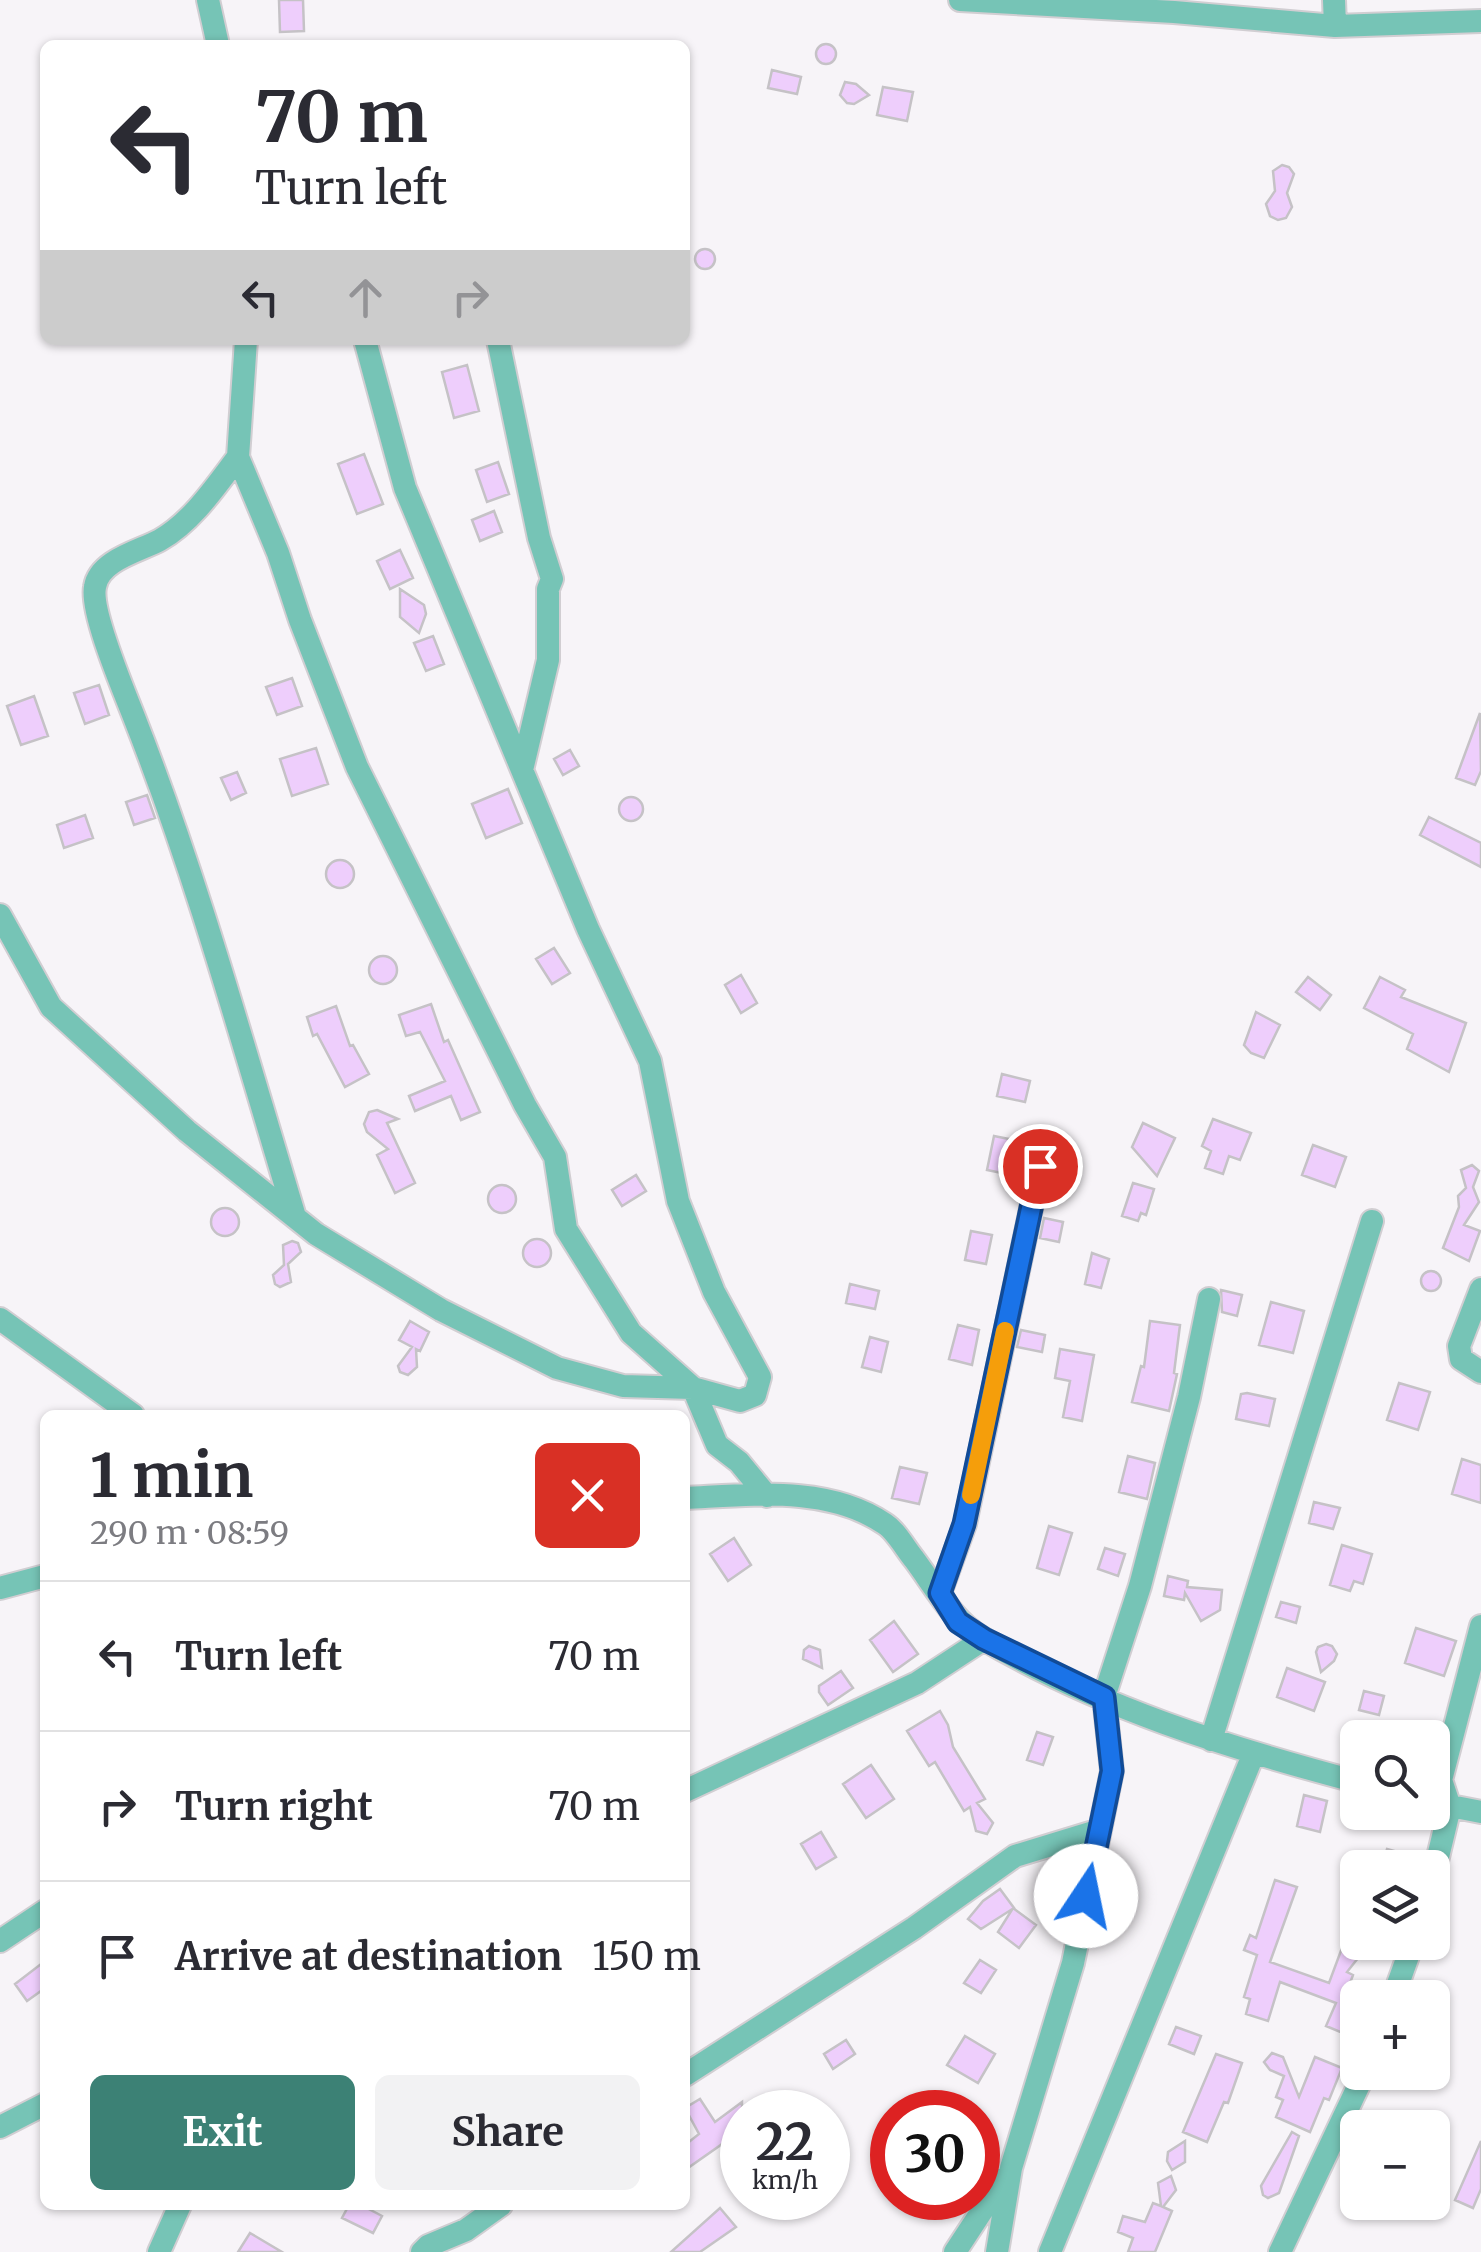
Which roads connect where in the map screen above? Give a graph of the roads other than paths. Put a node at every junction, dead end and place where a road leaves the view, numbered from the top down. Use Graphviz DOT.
graph roads {
  1 [pos="208,0"];
  2 [pos="960,0"];
  3 [pos="1334,0"];
  4 [pos="970,1"];
  5 [pos="1141,6"];
  6 [pos="1481,21"];
  7 [pos="1335,26"];
  8 [pos="217,40"];
  9 [pos="246,345"];
  10 [pos="366,345"];
  11 [pos="499,345"];
  12 [pos="238,458"];
  13 [pos="522,770"];
  14 [pos="0,915"];
  15 [pos="1040,1166"];
  16 [pos="294,1216"];
  17 [pos="1372,1221"];
  18 [pos="1481,1289"];
  19 [pos="1209,1299"];
  20 [pos="0,1318"];
  21 [pos="1481,1372"];
  22 [pos="694,1388"];
  23 [pos="125,1410"];
  24 [pos="767,1496"];
  25 [pos="690,1498"];
  26 [pos="40,1577"];
  27 [pos="0,1588"];
  28 [pos="940,1593"];
  29 [pos="1481,1626"];
  30 [pos="984,1639"];
  31 [pos="1104,1697"];
  32 [pos="1211,1740"];
  33 [pos="1450,1745"];
  34 [pos="1252,1754"];
  35 [pos="1340,1777"];
  36 [pos="690,1789"];
  37 [pos="1450,1806"];
  38 [pos="1481,1812"];
  39 [pos="1100,1830"];
  40 [pos="40,1914"];
  41 [pos="0,1941"];
  42 [pos="690,2072"];
  43 [pos="1356,2090"];
  44 [pos="40,2107"];
  45 [pos="0,2127"];
  46 [pos="1011,2168"];
  47 [pos="178,2210"];
  48 [pos="494,2210"];
  49 [pos="159,2252"];
  50 [pos="422,2252"];
  51 [pos="955,2252"];
  52 [pos="997,2252"];
  53 [pos="1050,2252"];
  54 [pos="1280,2252"];
  1 -- 8 [label="street"];
  2 -- 4 [label="street"];
  3 -- 7 [label="street"];
  4 -- 5 [label="street"];
  5 -- 7 [label="street"];
  6 -- 7 [label="street"];
  9 -- 12 [label="street"];
  10 -- 13 [label="street"];
  11 -- 13 [label="street"];
  12 -- 16 [label="street"];
  12 -- 22 [label="street"];
  13 -- 22 [label="street"];
  14 -- 16 [label="street"];
  15 -- 28 [label="street"];
  16 -- 22 [label="street"];
  17 -- 32 [label="street"];
  18 -- 21 [label="street"];
  19 -- 31 [label="street"];
  20 -- 23 [label="street"];
  22 -- 24 [label="street"];
  24 -- 25 [label="street"];
  24 -- 28 [label="street"];
  26 -- 27 [label="street"];
  28 -- 30 [label="street"];
  29 -- 33 [label="street"];
  30 -- 31 [label="street"];
  30 -- 36 [label="street"];
  31 -- 32 [label="street"];
  31 -- 39 [label="street"];
  32 -- 34 [label="street"];
  34 -- 35 [label="street"];
  34 -- 53 [label="street"];
  37 -- 38 [label="street"];
  39 -- 42 [label="street"];
  39 -- 46 [label="street"];
  40 -- 41 [label="street"];
  43 -- 54 [label="street"];
  44 -- 45 [label="street"];
  46 -- 51 [label="street"];
  46 -- 52 [label="street"];
  47 -- 49 [label="street"];
  48 -- 50 [label="street"];
}
